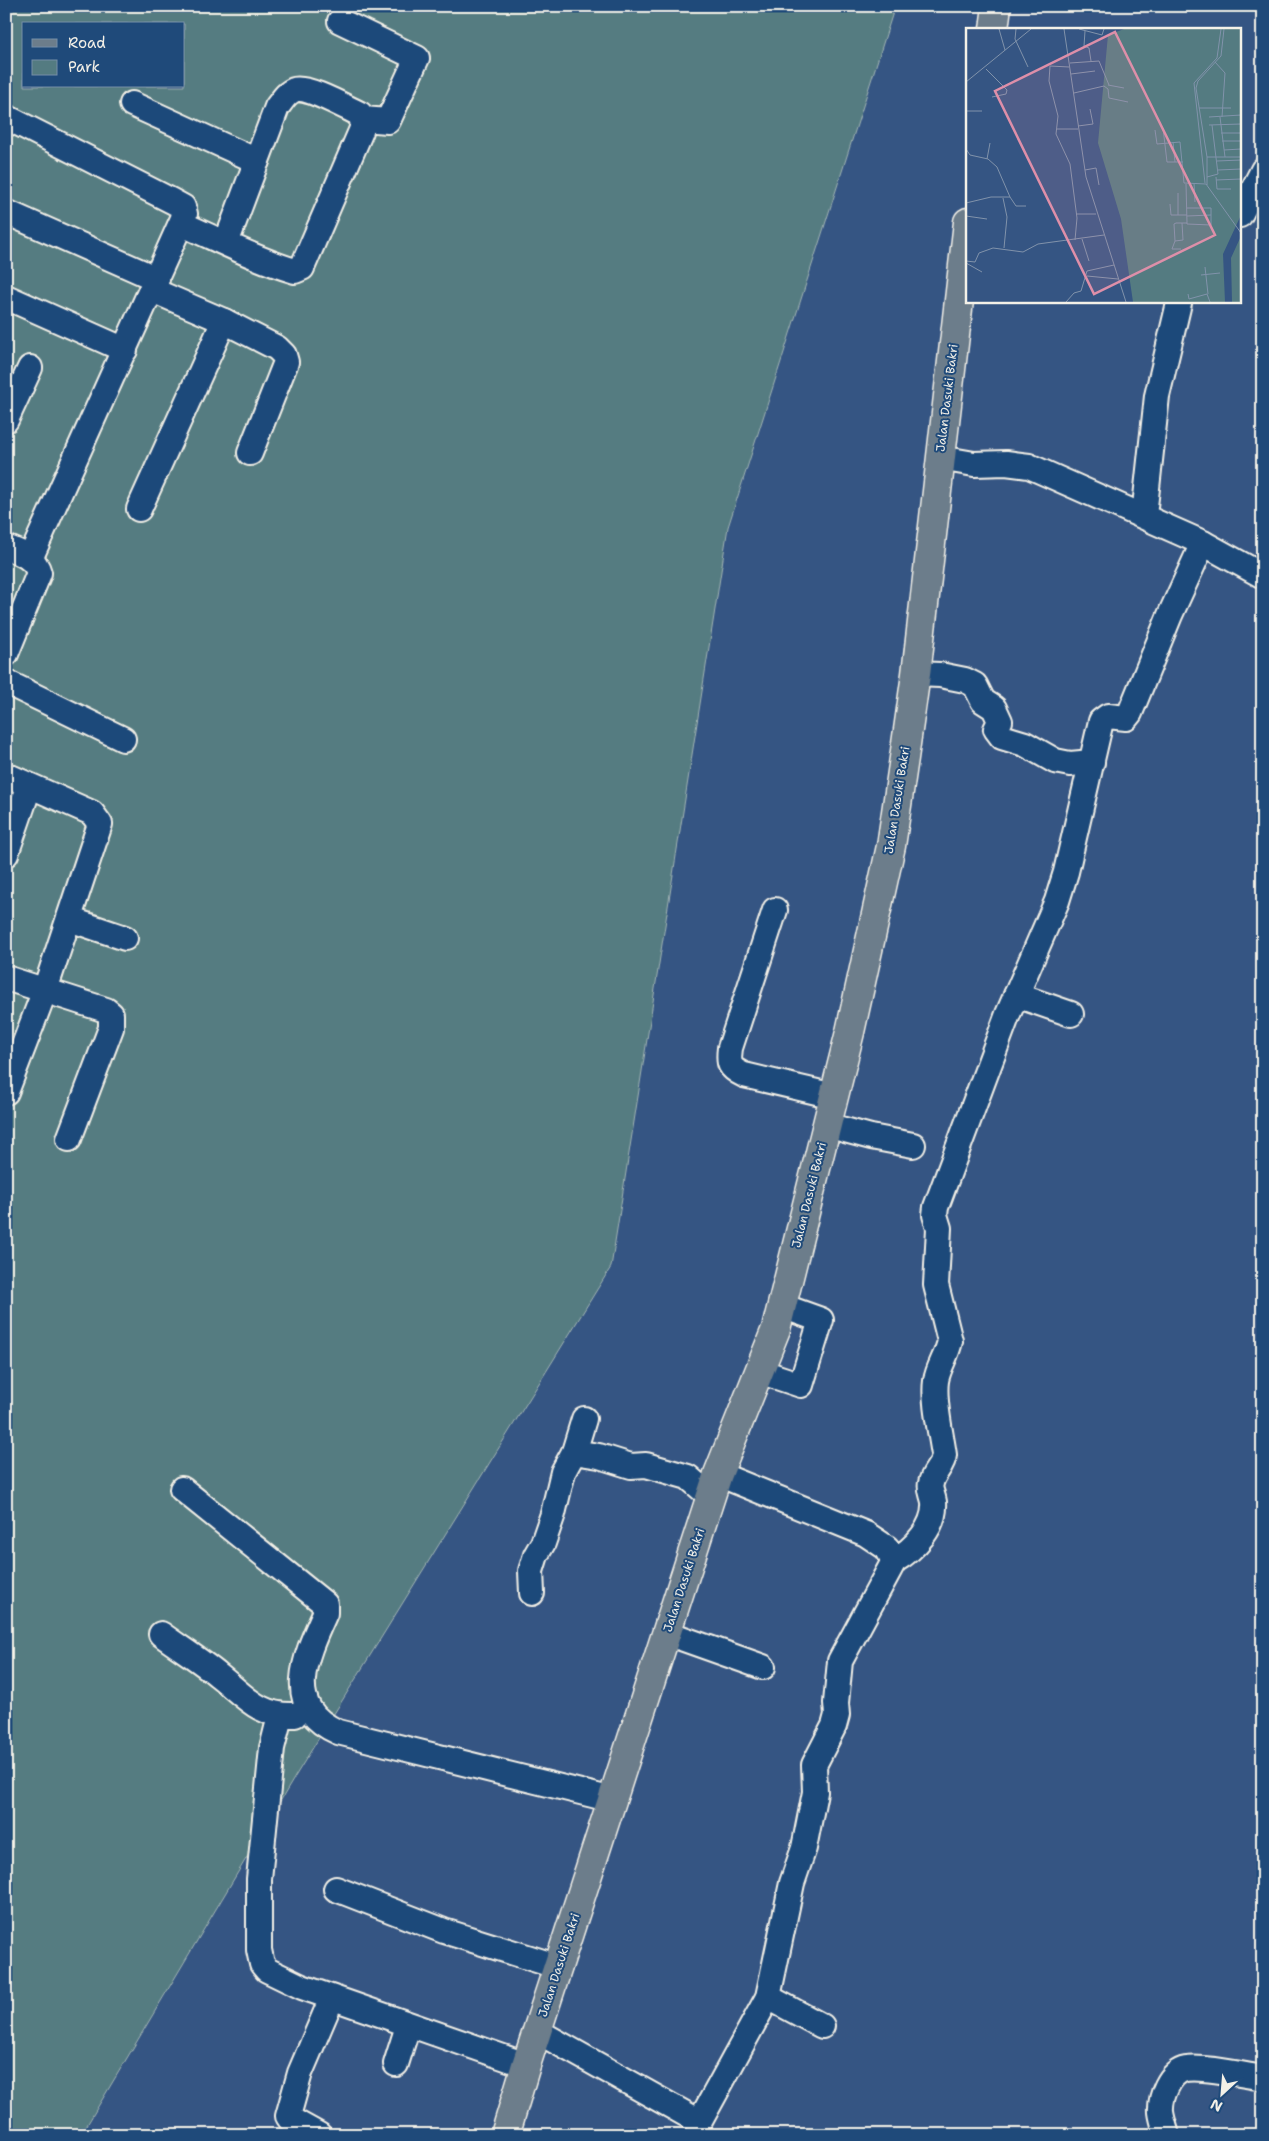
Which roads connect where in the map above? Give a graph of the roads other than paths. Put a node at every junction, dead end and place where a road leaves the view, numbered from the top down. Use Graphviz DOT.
graph roads {
  1 [pos="997,6"];
  2 [pos="340,21"];
  3 [pos="994,28"];
  4 [pos="132,104"];
  5 [pos="6,117"];
  6 [pos="363,119"];
  7 [pos="257,161"];
  8 [pos="1252,179"];
  9 [pos="1242,209"];
  10 [pos="6,212"];
  11 [pos="182,224"];
  12 [pos="966,239"];
  13 [pos="226,243"];
  14 [pos="155,285"];
  15 [pos="6,297"];
  16 [pos="1179,303"];
  17 [pos="224,321"];
  18 [pos="125,350"];
  19 [pos="30,368"];
  20 [pos="6,420"];
  21 [pos="250,453"];
  22 [pos="940,458"];
  23 [pos="139,509"];
  24 [pos="1144,516"];
  25 [pos="1203,543"];
  26 [pos="6,547"];
  27 [pos="30,559"];
  28 [pos="1263,576"];
  29 [pos="6,654"];
  30 [pos="916,674"];
  31 [pos="6,682"];
  32 [pos="123,739"];
  33 [pos="1092,762"];
  34 [pos="6,775"];
  35 [pos="29,787"];
  36 [pos="6,854"];
  37 [pos="775,910"];
  38 [pos="69,919"];
  39 [pos="125,938"];
  40 [pos="6,978"];
  41 [pos="45,990"];
  42 [pos="1016,995"];
  43 [pos="1071,1014"];
  44 [pos="6,1092"];
  45 [pos="834,1096"];
  46 [pos="826,1125"];
  47 [pos="69,1139"];
  48 [pos="913,1145"];
  49 [pos="782,1306"];
  50 [pos="759,1371"];
  51 [pos="584,1419"];
  52 [pos="574,1452"];
  53 [pos="715,1485"];
  54 [pos="182,1489"];
  55 [pos="894,1561"];
  56 [pos="532,1593"];
  57 [pos="667,1633"];
  58 [pos="161,1634"];
  59 [pos="763,1667"];
  60 [pos="311,1711"];
  61 [pos="280,1716"];
  62 [pos="613,1800"];
  63 [pos="336,1889"];
  64 [pos="559,1967"];
  65 [pos="768,1997"];
  66 [pos="332,1998"];
  67 [pos="408,2026"];
  68 [pos="822,2026"];
  69 [pos="537,2031"];
  70 [pos="396,2064"];
  71 [pos="526,2065"];
  72 [pos="1263,2078"];
  73 [pos="319,2135"];
  74 [pos="505,2135"];
  75 [pos="1167,2135"];
  1 -- 3 [label="main road"];
  2 -- 6 [label="street"];
  4 -- 7 [label="street"];
  5 -- 11 [label="street"];
  6 -- 7 [label="street"];
  6 -- 13 [label="street"];
  7 -- 13 [label="street"];
  8 -- 9 [label="street"];
  10 -- 14 [label="street"];
  11 -- 13 [label="street"];
  11 -- 14 [label="street"];
  12 -- 22 [label="main road, Jalan Dasuki Bakri"];
  14 -- 17 [label="street"];
  14 -- 18 [label="street"];
  15 -- 18 [label="street"];
  16 -- 24 [label="street"];
  17 -- 21 [label="street"];
  17 -- 23 [label="street"];
  18 -- 27 [label="street"];
  19 -- 20 [label="street"];
  22 -- 24 [label="street"];
  22 -- 30 [label="main road, Jalan Dasuki Bakri"];
  24 -- 25 [label="street"];
  25 -- 28 [label="street"];
  25 -- 33 [label="street"];
  26 -- 27 [label="street"];
  27 -- 29 [label="street"];
  30 -- 33 [label="street"];
  30 -- 45 [label="main road, Jalan Dasuki Bakri"];
  31 -- 32 [label="street"];
  33 -- 42 [label="street"];
  34 -- 35 [label="street"];
  35 -- 36 [label="street"];
  35 -- 38 [label="street"];
  37 -- 45 [label="street"];
  38 -- 39 [label="street"];
  38 -- 41 [label="street"];
  40 -- 41 [label="street"];
  41 -- 44 [label="street"];
  41 -- 47 [label="street"];
  42 -- 43 [label="street"];
  42 -- 55 [label="street"];
  45 -- 46 [label="main road, Jalan Dasuki Bakri"];
  46 -- 48 [label="street"];
  46 -- 49 [label="main road, Jalan Dasuki Bakri"];
  49 -- 50 [label="main road, Jalan Dasuki Bakri"];
  49 -- 50 [label="street"];
  50 -- 53 [label="main road, Jalan Dasuki Bakri"];
  51 -- 52 [label="street"];
  52 -- 53 [label="street"];
  52 -- 56 [label="street"];
  53 -- 55 [label="street"];
  53 -- 57 [label="main road, Jalan Dasuki Bakri"];
  54 -- 60 [label="street"];
  55 -- 65 [label="street"];
  57 -- 59 [label="street"];
  57 -- 62 [label="main road, Jalan Dasuki Bakri"];
  58 -- 61 [label="street"];
  60 -- 61 [label="street"];
  60 -- 62 [label="street"];
  61 -- 66 [label="street"];
  62 -- 64 [label="main road, Jalan Dasuki Bakri"];
  63 -- 64 [label="street"];
  64 -- 69 [label="main road, Jalan Dasuki Bakri"];
  65 -- 68 [label="street"];
  65 -- 69 [label="street"];
  66 -- 67 [label="street"];
  66 -- 73 [label="street"];
  67 -- 70 [label="street"];
  67 -- 71 [label="street"];
  69 -- 71 [label="main road, Jalan Dasuki Bakri"];
  71 -- 74 [label="main road, Jalan Dasuki Bakri"];
  72 -- 75 [label="street"];
}
